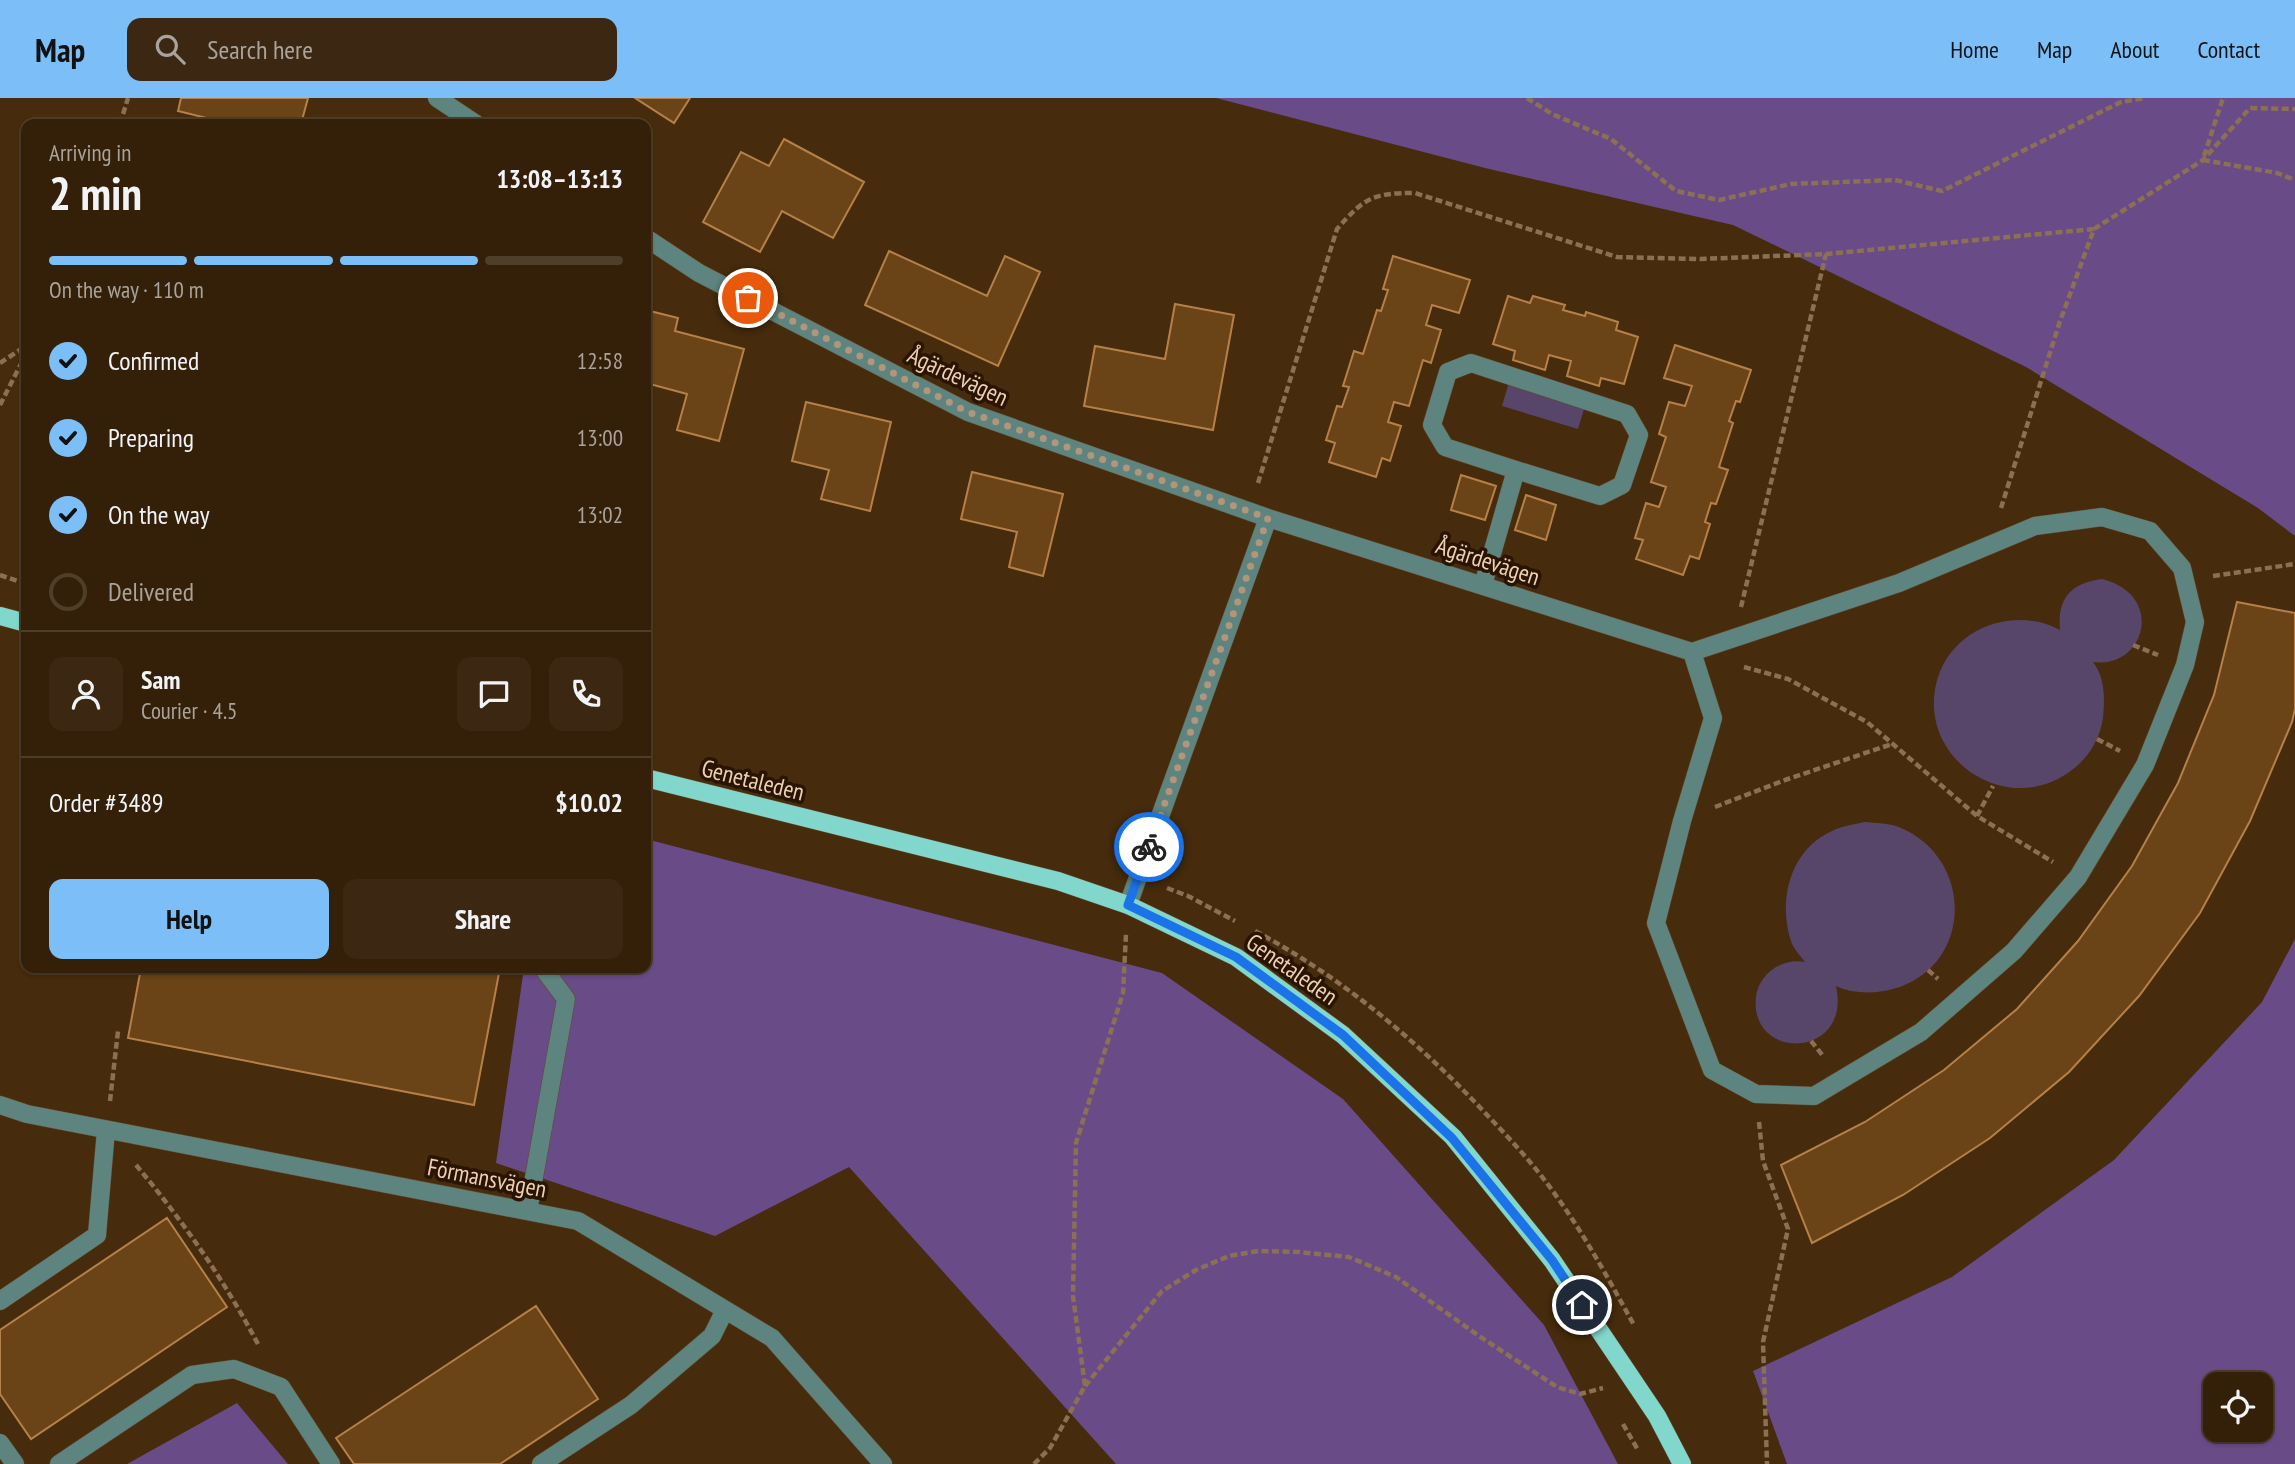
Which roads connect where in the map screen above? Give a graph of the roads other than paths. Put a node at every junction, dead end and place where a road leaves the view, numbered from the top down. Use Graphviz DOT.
graph roads {
  1 [pos="437,98"];
  2 [pos="468,119"];
  3 [pos="651,241"];
  4 [pos="1516,470"];
  5 [pos="1268,518"];
  6 [pos="1483,585"];
  7 [pos="0,616"];
  8 [pos="21,622"];
  9 [pos="1692,652"];
  10 [pos="651,779"];
  11 [pos="1128,905"];
  12 [pos="547,973"];
  13 [pos="0,1105"];
  14 [pos="107,1130"];
  15 [pos="528,1211"];
  16 [pos="0,1301"];
  17 [pos="725,1310"];
  18 [pos="0,1443"];
  19 [pos="15,1464"];
  20 [pos="59,1464"];
  21 [pos="331,1464"];
  22 [pos="541,1464"];
  23 [pos="883,1464"];
  24 [pos="1682,1464"];
  1 -- 2 [label="street"];
  3 -- 5 [label="street, Ågärdevägen"];
  4 -- 4 [label="street"];
  4 -- 6 [label="street"];
  5 -- 6 [label="street, Ågärdevägen"];
  5 -- 11 [label="street"];
  6 -- 9 [label="street, Ågärdevägen"];
  7 -- 8 [label="main road"];
  9 -- 9 [label="street"];
  10 -- 11 [label="main road, Genetaleden"];
  11 -- 24 [label="main road, Genetaleden"];
  12 -- 15 [label="street"];
  13 -- 14 [label="street, Förmansvägen"];
  14 -- 15 [label="street, Förmansvägen"];
  14 -- 16 [label="street"];
  15 -- 17 [label="street, Förmansvägen"];
  17 -- 22 [label="street"];
  17 -- 23 [label="street, Förmansvägen"];
  18 -- 19 [label="street"];
  20 -- 21 [label="street"];
}
